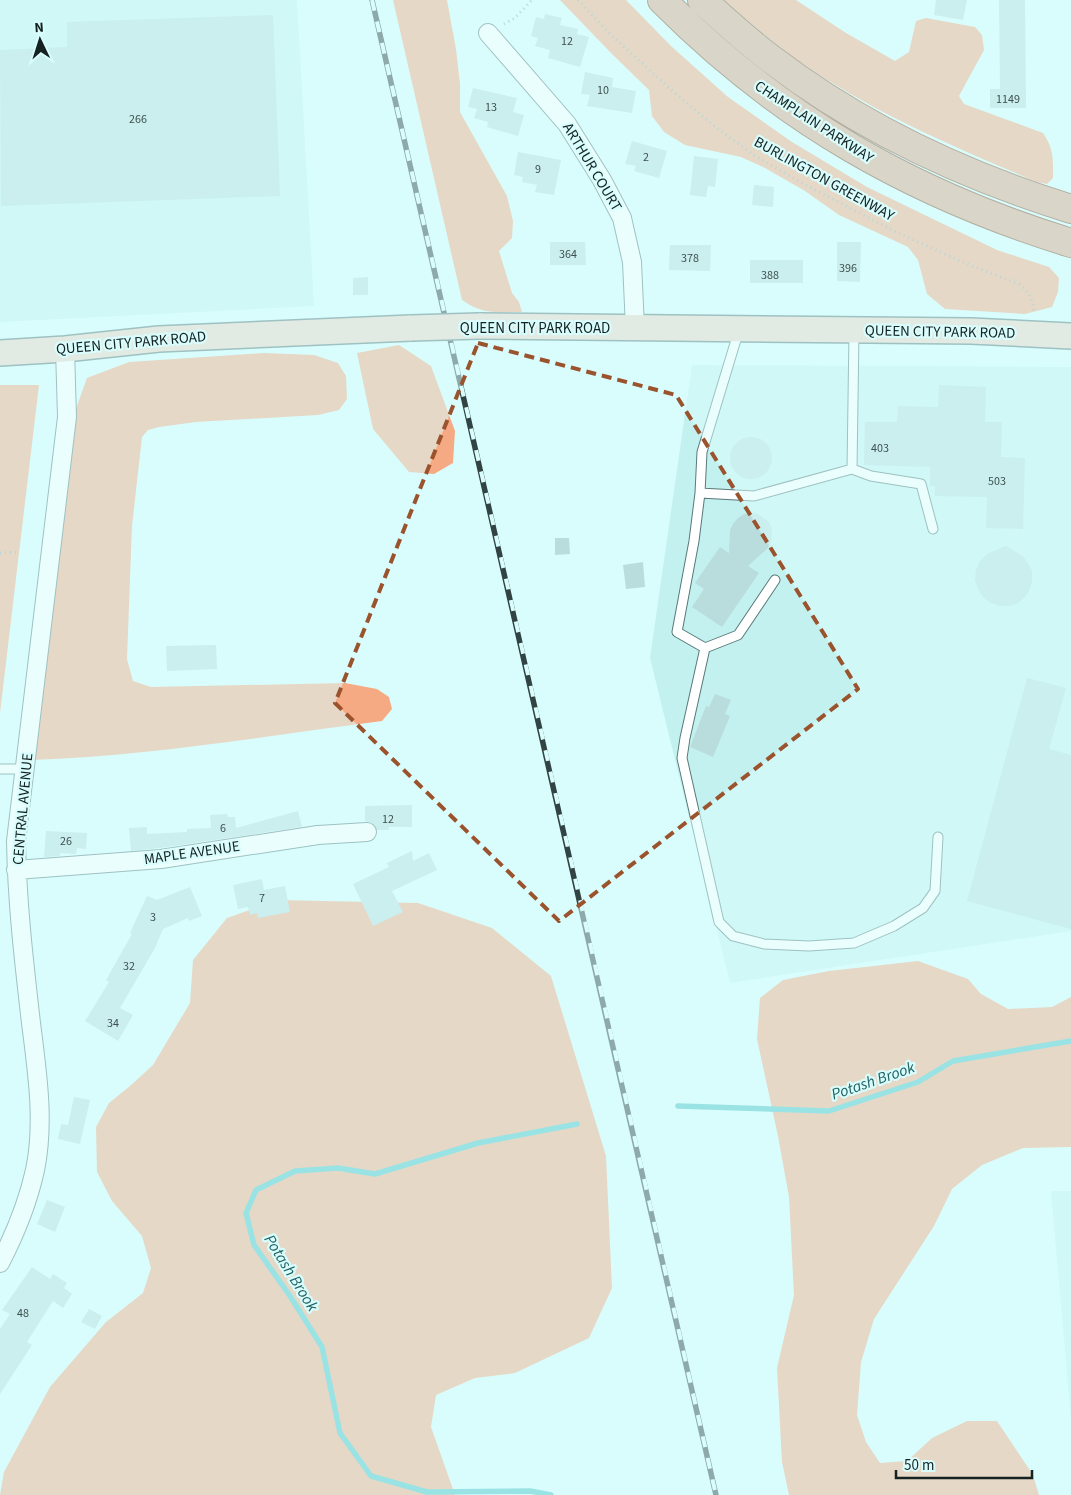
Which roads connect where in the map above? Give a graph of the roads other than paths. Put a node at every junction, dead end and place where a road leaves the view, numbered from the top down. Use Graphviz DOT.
graph roads {
  1 [pos="662,0"];
  2 [pos="702,0"];
  3 [pos="488,33"];
  4 [pos="1071,209"];
  5 [pos="1071,244"];
  6 [pos="635,328"];
  7 [pos="739,330"];
  8 [pos="854,331"];
  9 [pos="1071,336"];
  10 [pos="65,349"];
  11 [pos="0,352"];
  12 [pos="852,469"];
  13 [pos="700,493"];
  14 [pos="933,529"];
  15 [pos="775,580"];
  16 [pos="705,648"];
  17 [pos="0,769"];
  18 [pos="26,769"];
  19 [pos="367,832"];
  20 [pos="938,837"];
  21 [pos="16,870"];
  22 [pos="0,1263"];
  1 -- 5 [label="main road, CHAMPLAIN PARKWAY"];
  2 -- 4 [label="main road, CHAMPLAIN PARKWAY"];
  3 -- 6 [label="street, ARTHUR COURT"];
  6 -- 7 [label="street, QUEEN CITY PARK ROAD"];
  6 -- 10 [label="street, QUEEN CITY PARK ROAD, bridge"];
  7 -- 8 [label="street, QUEEN CITY PARK ROAD"];
  7 -- 13 [label="lane"];
  8 -- 9 [label="street, QUEEN CITY PARK ROAD"];
  8 -- 12 [label="lane"];
  10 -- 11 [label="street, QUEEN CITY PARK ROAD"];
  10 -- 18 [label="street, CENTRAL AVENUE"];
  12 -- 13 [label="lane"];
  12 -- 14 [label="lane"];
  13 -- 16 [label="lane"];
  15 -- 16 [label="lane"];
  16 -- 20 [label="lane"];
  17 -- 18 [label="lane"];
  18 -- 21 [label="street, CENTRAL AVENUE"];
  19 -- 21 [label="street, MAPLE AVENUE"];
  21 -- 22 [label="street, CENTRAL AVENUE"];
}
